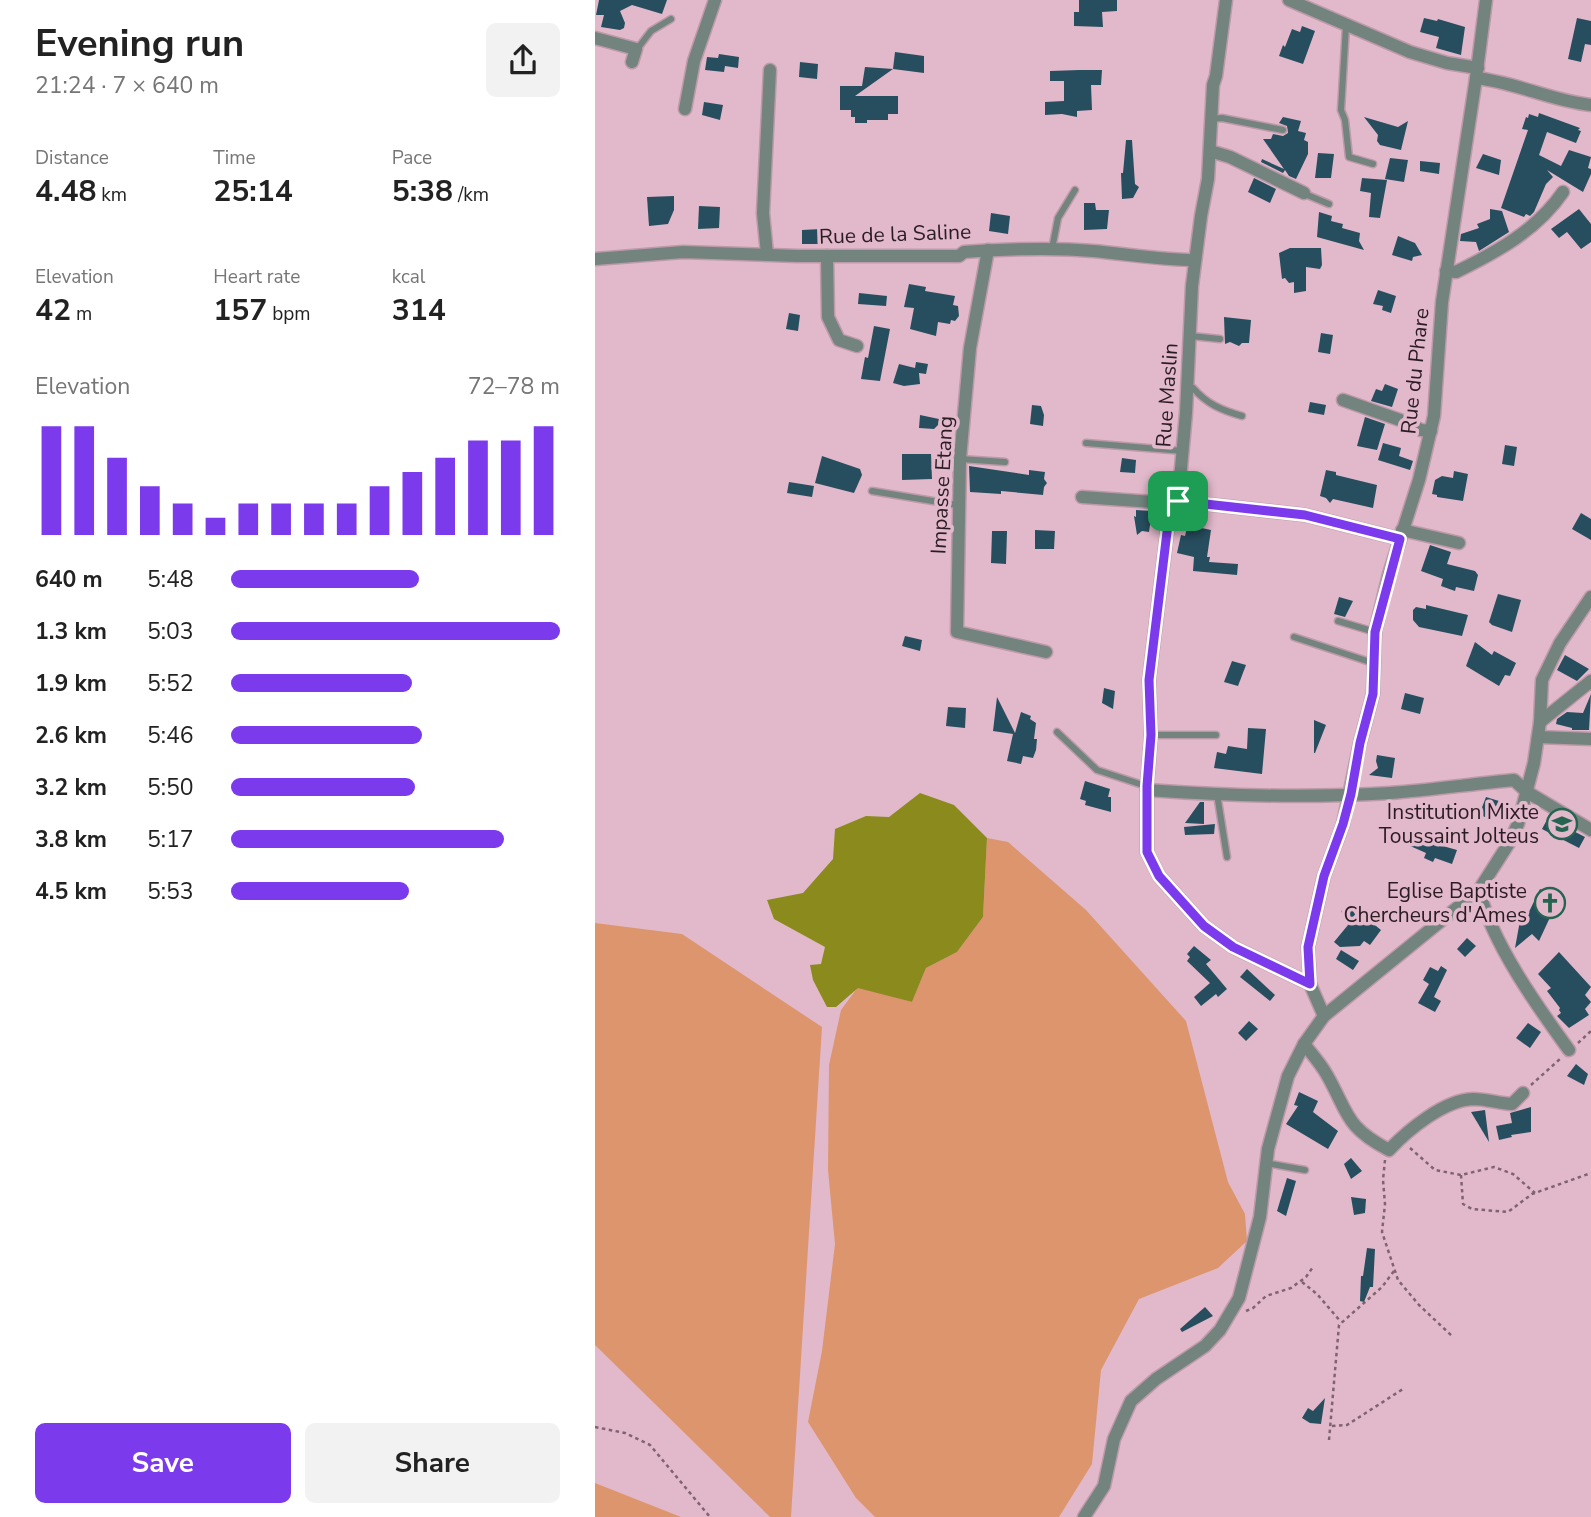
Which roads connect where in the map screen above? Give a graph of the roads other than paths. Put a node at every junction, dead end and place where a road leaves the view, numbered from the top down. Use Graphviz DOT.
graph roads {
  1 [pos="715,0"];
  2 [pos="1226,0"];
  3 [pos="1289,0"];
  4 [pos="1486,0"];
  5 [pos="671,19"];
  6 [pos="1346,26"];
  7 [pos="595,38"];
  8 [pos="636,48"];
  9 [pos="632,62"];
  10 [pos="770,70"];
  11 [pos="1477,73"];
  12 [pos="1591,105"];
  13 [pos="685,109"];
  14 [pos="1211,119"];
  15 [pos="1283,130"];
  16 [pos="1210,151"];
  17 [pos="1373,164"];
  18 [pos="1075,190"];
  19 [pos="1563,192"];
  20 [pos="1304,193"];
  21 [pos="1329,204"];
  22 [pos="1052,249"];
  23 [pos="988,250"];
  24 [pos="767,254"];
  25 [pos="827,256"];
  26 [pos="595,259"];
  27 [pos="1195,260"];
  28 [pos="1446,271"];
  29 [pos="1191,336"];
  30 [pos="1220,339"];
  31 [pos="857,346"];
  32 [pos="1187,387"];
  33 [pos="1343,400"];
  34 [pos="1242,416"];
  35 [pos="1431,431"];
  36 [pos="1086,443"];
  37 [pos="1182,451"];
  38 [pos="960,459"];
  39 [pos="1005,462"];
  40 [pos="872,491"];
  41 [pos="1082,497"];
  42 [pos="1175,504"];
  43 [pos="957,505"];
  44 [pos="1401,534"];
  45 [pos="1459,543"];
  46 [pos="1591,597"];
  47 [pos="1338,621"];
  48 [pos="1375,632"];
  49 [pos="1294,637"];
  50 [pos="1046,652"];
  51 [pos="1375,664"];
  52 [pos="1591,681"];
  53 [pos="1540,722"];
  54 [pos="1057,732"];
  55 [pos="1151,735"];
  56 [pos="1216,735"];
  57 [pos="1538,737"];
  58 [pos="1591,740"];
  59 [pos="1147,788"];
  60 [pos="1527,792"];
  61 [pos="1217,794"];
  62 [pos="1351,794"];
  63 [pos="1591,830"];
  64 [pos="1227,858"];
  65 [pos="1479,890"];
  66 [pos="1310,984"];
  67 [pos="1324,1016"];
  68 [pos="1304,1044"];
  69 [pos="1569,1051"];
  70 [pos="1523,1093"];
  71 [pos="1266,1163"];
  72 [pos="1305,1170"];
  73 [pos="1084,1517"];
  1 -- 13 [label="street"];
  2 -- 14 [label="street, Rue Maslin"];
  3 -- 6 [label="street"];
  4 -- 11 [label="street, Rue du Phare"];
  5 -- 8 [label="lane"];
  6 -- 11 [label="street"];
  6 -- 17 [label="lane"];
  7 -- 8 [label="street"];
  8 -- 9 [label="street"];
  10 -- 24 [label="street"];
  11 -- 12 [label="street"];
  11 -- 28 [label="street, Rue du Phare"];
  14 -- 15 [label="lane"];
  14 -- 16 [label="street, Rue Maslin"];
  16 -- 20 [label="street"];
  16 -- 27 [label="street, Rue Maslin"];
  18 -- 22 [label="lane"];
  19 -- 28 [label="street"];
  20 -- 21 [label="lane"];
  22 -- 23 [label="street, Rue de la Saline"];
  22 -- 27 [label="street, Rue de la Saline"];
  23 -- 25 [label="street, Rue de la Saline"];
  23 -- 38 [label="street, Impasse Etang"];
  24 -- 25 [label="street, Rue de la Saline"];
  24 -- 26 [label="street, Rue de la Saline"];
  25 -- 31 [label="street"];
  27 -- 29 [label="street, Rue Maslin"];
  28 -- 35 [label="street, Rue du Phare"];
  29 -- 30 [label="lane"];
  29 -- 32 [label="street, Rue Maslin"];
  32 -- 34 [label="lane"];
  32 -- 37 [label="street, Rue Maslin"];
  33 -- 35 [label="street"];
  35 -- 44 [label="street, Rue du Phare"];
  36 -- 37 [label="lane"];
  37 -- 42 [label="street, Rue Maslin"];
  38 -- 39 [label="lane"];
  38 -- 43 [label="street, Impasse Etang"];
  40 -- 43 [label="lane"];
  41 -- 42 [label="street"];
  42 -- 44 [label="street"];
  42 -- 55 [label="street, Rue Maslin"];
  43 -- 50 [label="street, Impasse Etang"];
  44 -- 45 [label="street"];
  44 -- 48 [label="street, Rue du Phare"];
  46 -- 53 [label="street"];
  47 -- 48 [label="lane"];
  48 -- 51 [label="street, Rue du Phare"];
  49 -- 51 [label="lane"];
  51 -- 62 [label="street, Rue du Phare"];
  52 -- 53 [label="street"];
  53 -- 57 [label="street"];
  54 -- 59 [label="lane"];
  55 -- 56 [label="lane"];
  55 -- 59 [label="street, Rue Maslin"];
  57 -- 58 [label="street"];
  57 -- 60 [label="street"];
  59 -- 61 [label="street"];
  59 -- 66 [label="street, Rue Maslin"];
  60 -- 62 [label="street"];
  60 -- 63 [label="street"];
  60 -- 65 [label="street"];
  61 -- 62 [label="street"];
  61 -- 64 [label="lane"];
  62 -- 66 [label="street, Rue du Phare"];
  65 -- 67 [label="street"];
  65 -- 69 [label="street"];
  66 -- 67 [label="street"];
  67 -- 68 [label="street"];
  68 -- 70 [label="street"];
  68 -- 71 [label="street"];
  71 -- 72 [label="lane"];
  71 -- 73 [label="street"];
}
